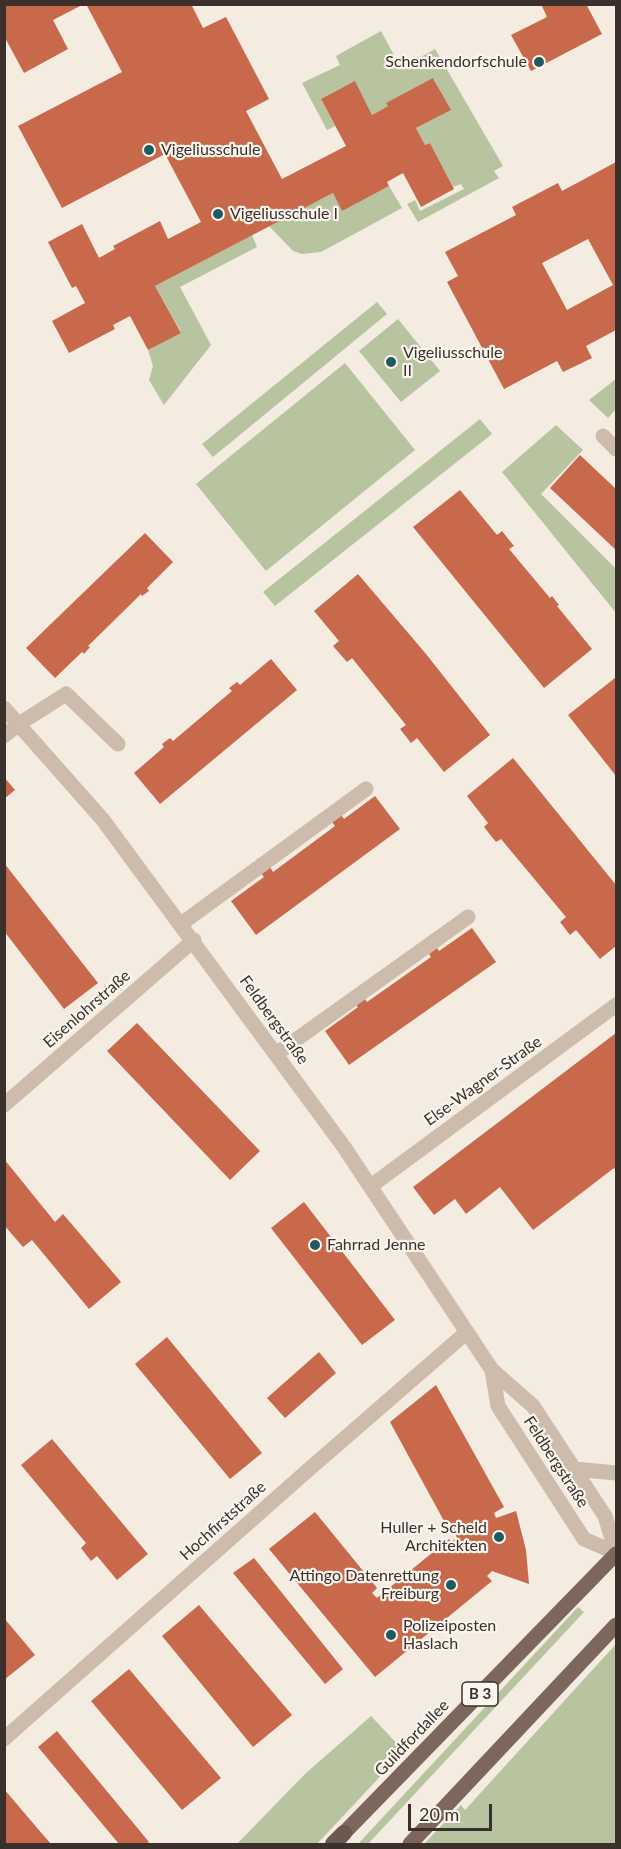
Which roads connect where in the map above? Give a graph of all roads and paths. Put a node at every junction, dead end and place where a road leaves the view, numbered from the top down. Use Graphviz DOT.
graph roads {
  1 [pos="603,436"];
  2 [pos="616,449"];
  3 [pos="4,708"];
  4 [pos="19,724"];
  5 [pos="4,736"];
  6 [pos="118,744"];
  7 [pos="366,789"];
  8 [pos="468,917"];
  9 [pos="181,924"];
  10 [pos="194,940"];
  11 [pos="616,1005"];
  12 [pos="276,1054"];
  13 [pos="4,1105"];
  14 [pos="371,1186"];
  15 [pos="467,1332"];
  16 [pos="492,1370"];
  17 [pos="575,1469"];
  18 [pos="616,1473"];
  19 [pos="616,1553"];
  20 [pos="616,1625"];
  21 [pos="4,1739"];
  22 [pos="339,1839"];
  23 [pos="410,1845"];
  1 -- 2 [label="street"];
  3 -- 4 [label="street, Feldbergstraße"];
  4 -- 5 [label="street"];
  4 -- 6 [label="street"];
  4 -- 9 [label="street, Feldbergstraße"];
  7 -- 9 [label="street"];
  8 -- 12 [label="street"];
  9 -- 10 [label="street, Feldbergstraße"];
  10 -- 12 [label="street, Feldbergstraße"];
  10 -- 13 [label="street, Eisenlohrstraße"];
  11 -- 14 [label="street, Else-Wagner-Straße"];
  12 -- 14 [label="street, Feldbergstraße"];
  14 -- 15 [label="street, Feldbergstraße"];
  15 -- 16 [label="street, Feldbergstraße"];
  15 -- 21 [label="street, Hochfirststraße"];
  16 -- 17 [label="street, Feldbergstraße"];
  16 -- 19 [label="street, Feldbergstraße"];
  17 -- 18 [label="street"];
  17 -- 19 [label="street, Feldbergstraße"];
  19 -- 22 [label="main road, Guildfordallee / B 3"];
  20 -- 23 [label="main road"];
}
